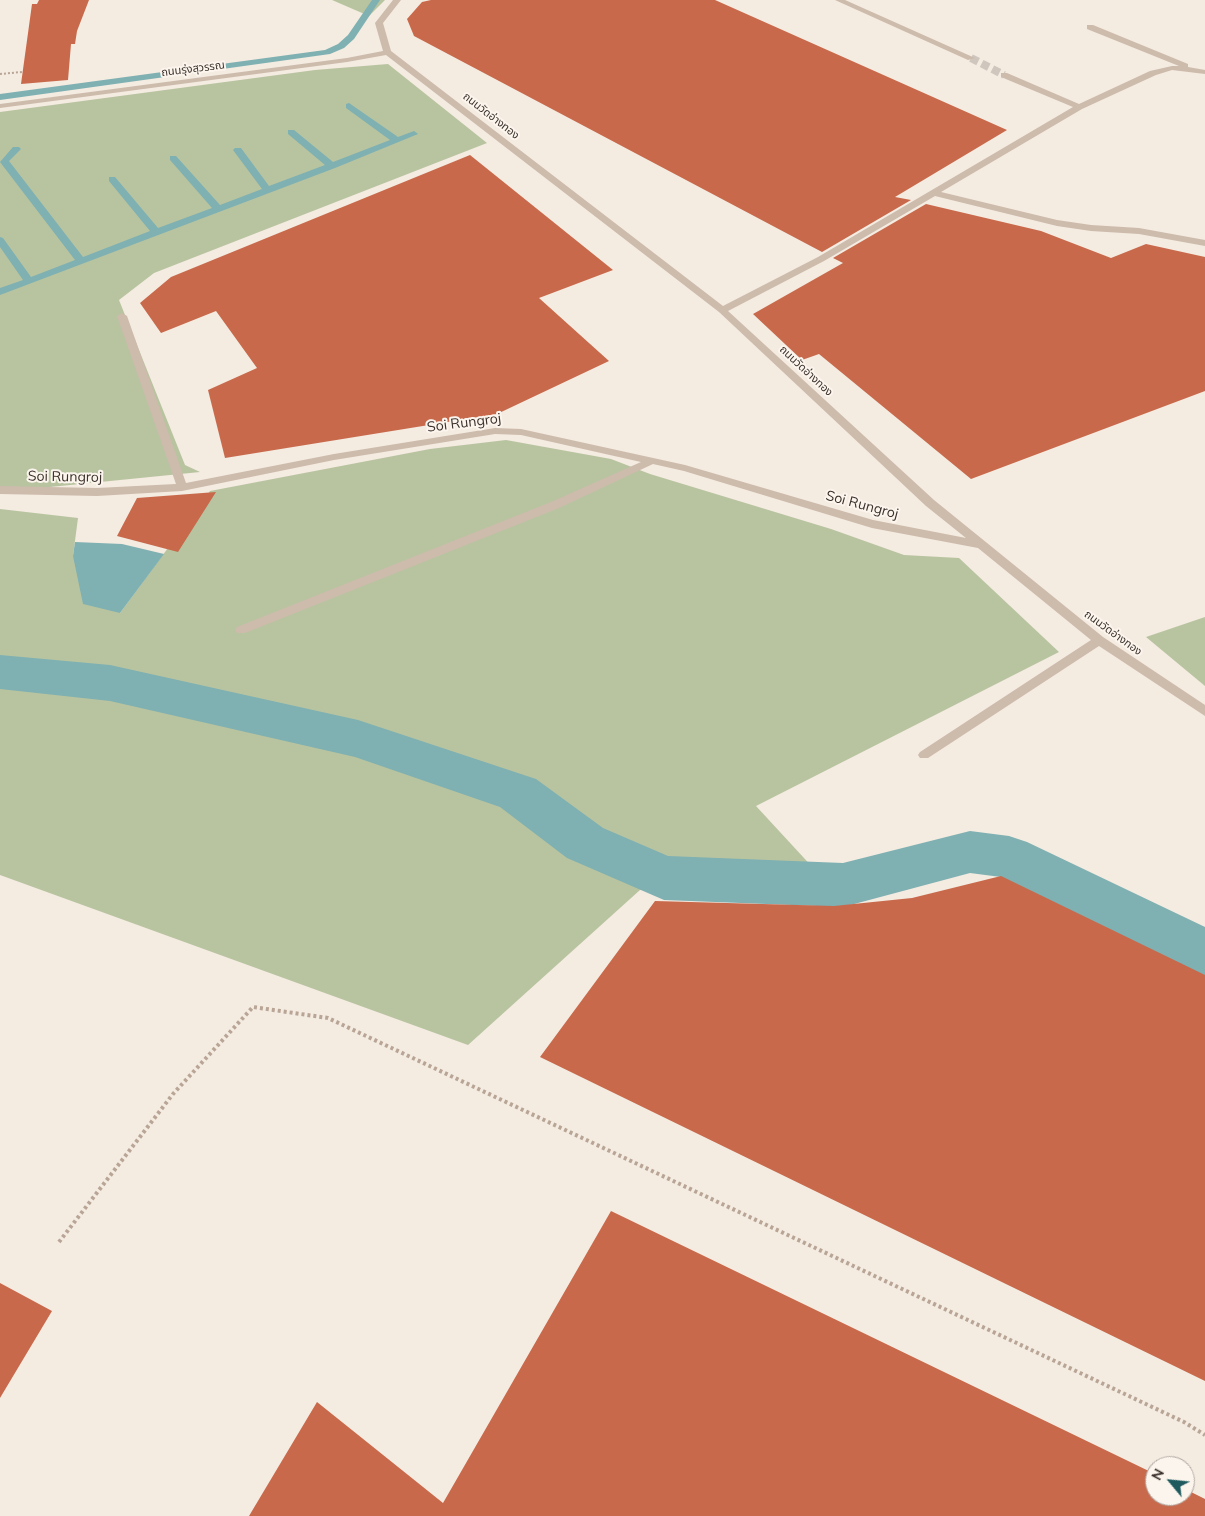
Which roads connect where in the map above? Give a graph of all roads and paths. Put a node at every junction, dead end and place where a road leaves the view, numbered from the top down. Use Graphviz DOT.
graph roads {
  1 [pos="397,0"];
  2 [pos="839,0"];
  3 [pos="1090,27"];
  4 [pos="387,52"];
  5 [pos="970,58"];
  6 [pos="1190,69"];
  7 [pos="22,72"];
  8 [pos="1205,72"];
  9 [pos="0,74"];
  10 [pos="1004,75"];
  11 [pos="0,106"];
  12 [pos="1079,107"];
  13 [pos="934,193"];
  14 [pos="1205,243"];
  15 [pos="722,310"];
  16 [pos="122,316"];
  17 [pos="652,461"];
  18 [pos="182,487"];
  19 [pos="0,490"];
  20 [pos="981,544"];
  21 [pos="241,630"];
  22 [pos="1099,640"];
  23 [pos="1205,711"];
  24 [pos="924,755"];
  25 [pos="59,1242"];
  26 [pos="1205,1435"];
  1 -- 4 [label="street"];
  2 -- 5 [label="street"];
  3 -- 6 [label="street"];
  4 -- 11 [label="street, ถนนรุ่งสุวรรณ"];
  4 -- 15 [label="street, ถนนวัดอ่างทอง"];
  6 -- 8 [label="street"];
  6 -- 12 [label="street"];
  7 -- 9 [label="path"];
  10 -- 12 [label="street"];
  12 -- 13 [label="street"];
  13 -- 14 [label="street"];
  13 -- 15 [label="street"];
  15 -- 20 [label="street, ถนนวัดอ่างทอง"];
  16 -- 18 [label="street"];
  17 -- 18 [label="street, Soi Rungroj"];
  17 -- 20 [label="street, Soi Rungroj"];
  17 -- 21 [label="street"];
  18 -- 19 [label="street, Soi Rungroj"];
  20 -- 22 [label="street, ถนนวัดอ่างทอง"];
  22 -- 23 [label="street, ถนนวัดอ่างทอง"];
  22 -- 24 [label="street"];
  25 -- 26 [label="path"];
}
